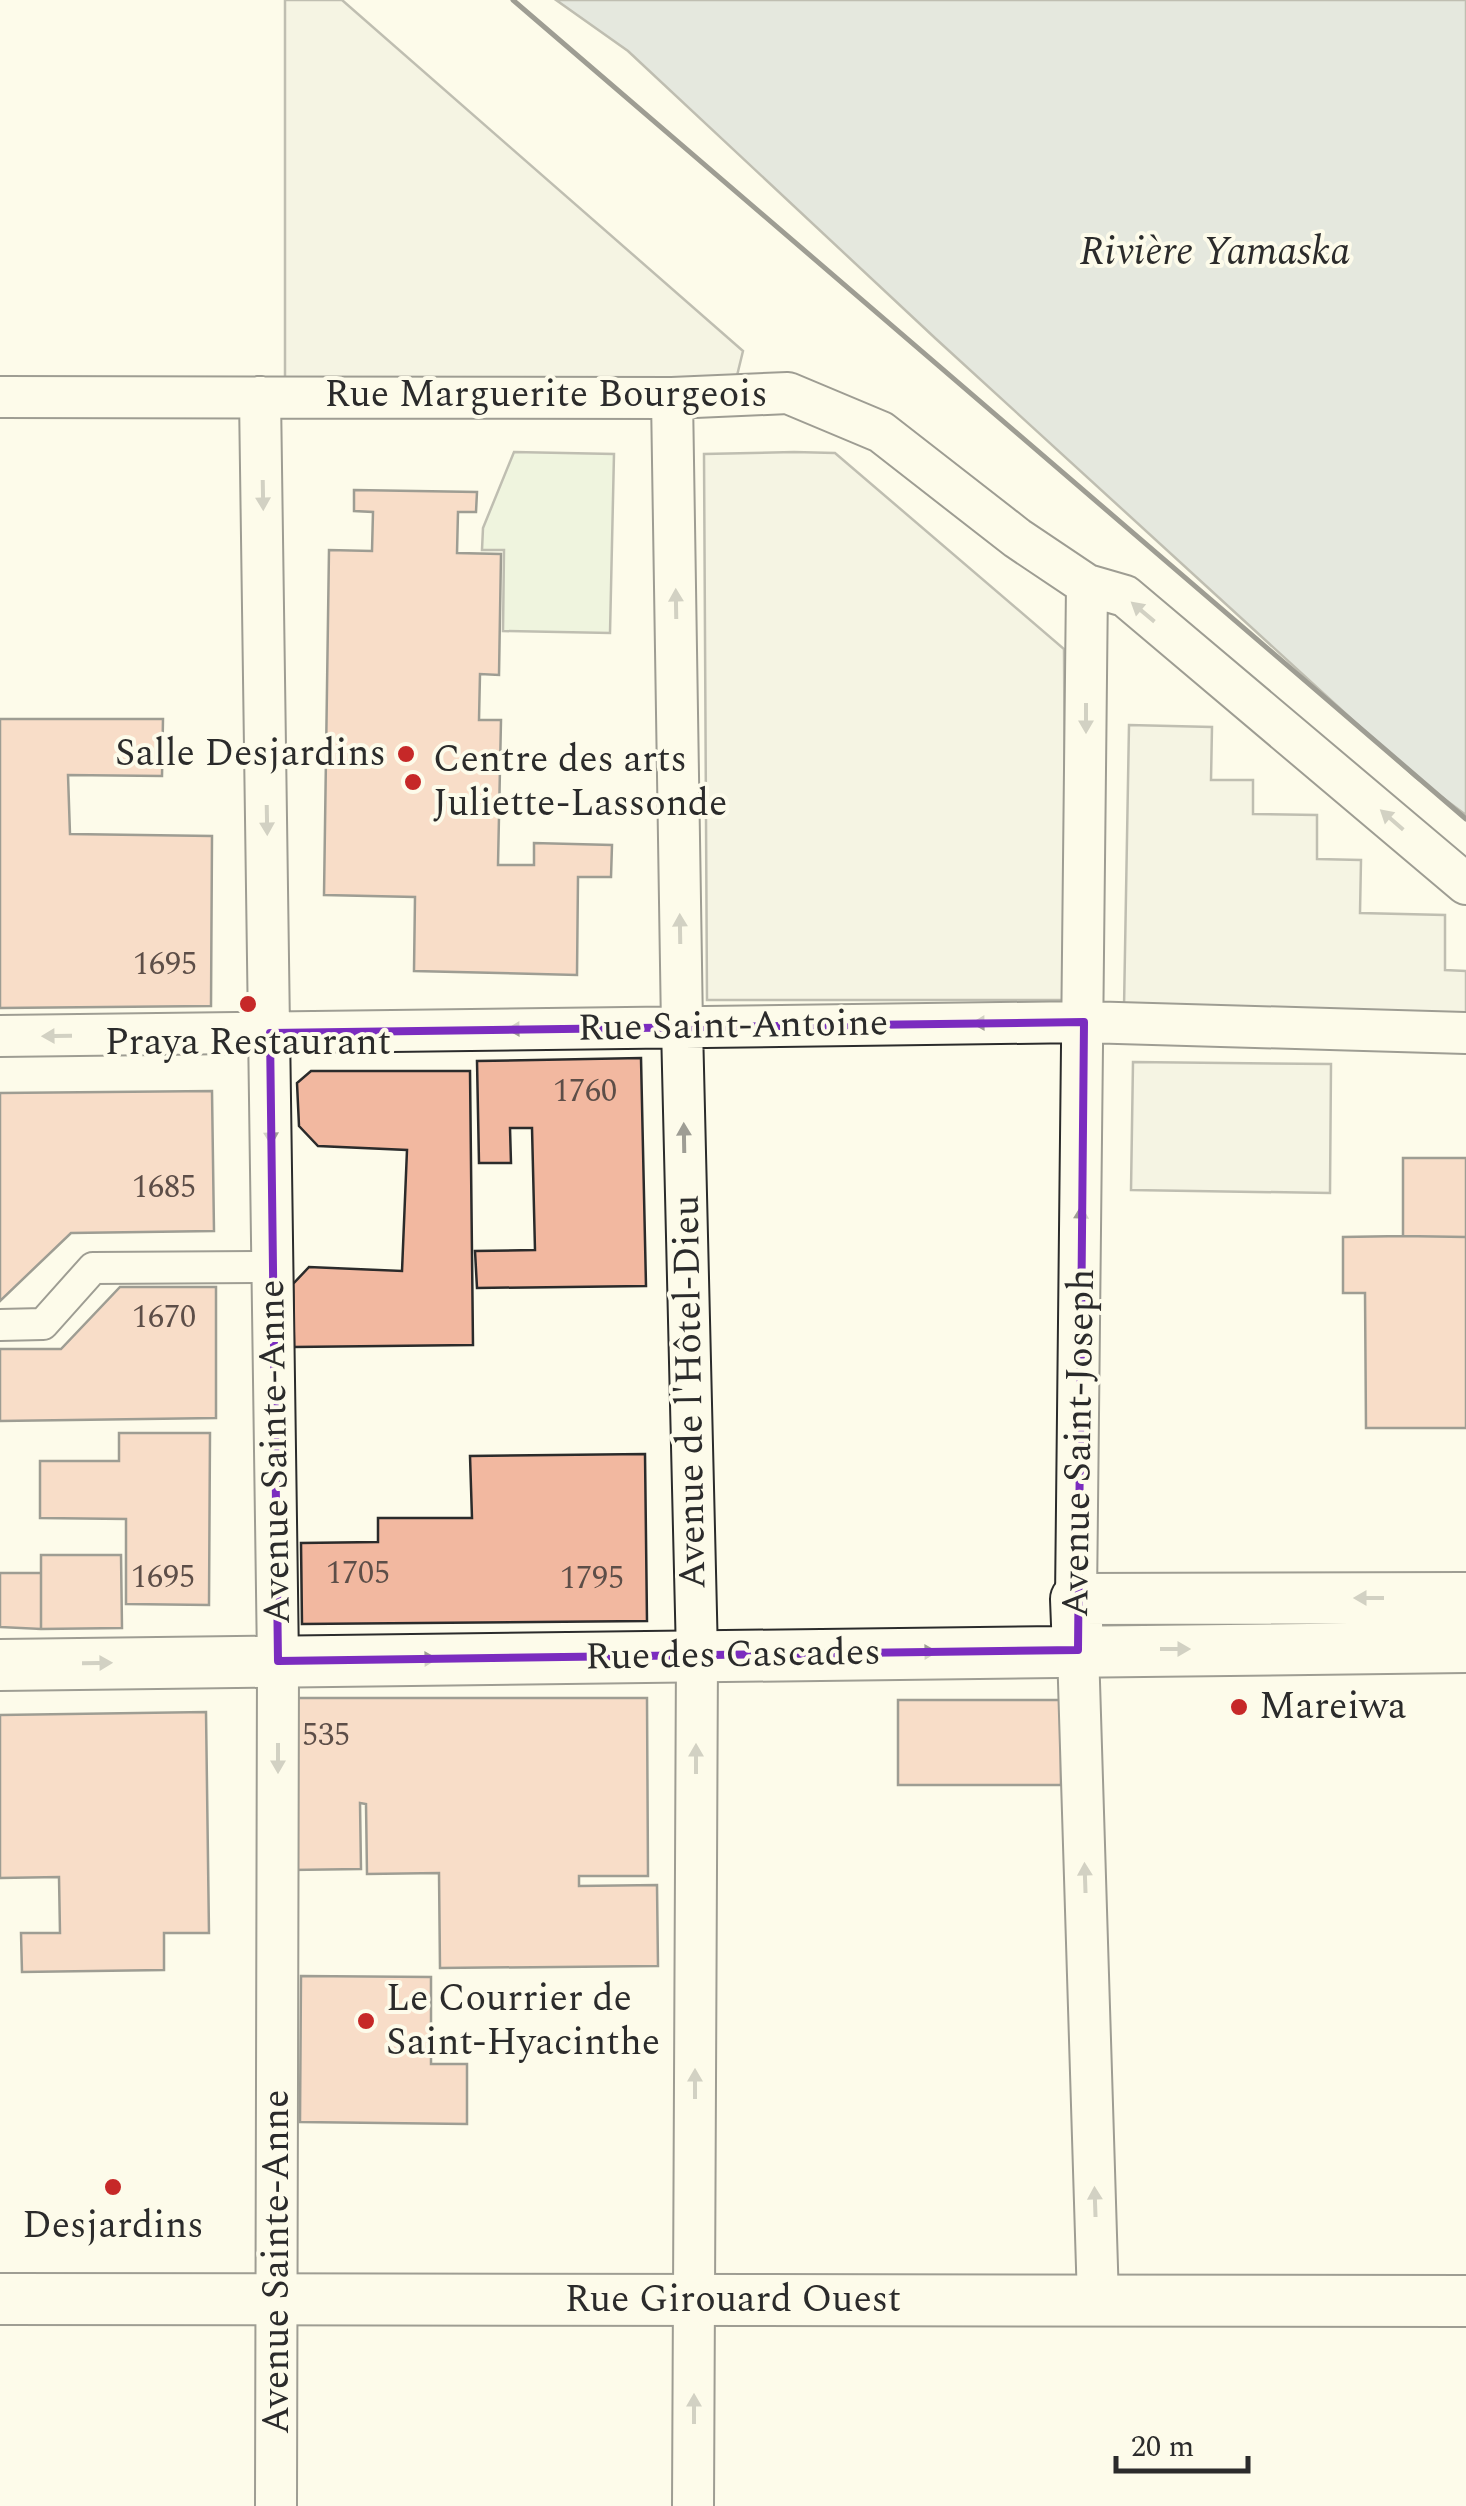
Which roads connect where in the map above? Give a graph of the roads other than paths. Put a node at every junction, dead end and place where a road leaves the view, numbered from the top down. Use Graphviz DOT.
graph roads {
  1 [pos="0,397"];
  2 [pos="260,397"];
  3 [pos="672,398"];
  4 [pos="1087,585"];
  5 [pos="1466,884"];
  6 [pos="1084,1022"];
  7 [pos="682,1027"];
  8 [pos="270,1033"];
  9 [pos="1466,1033"];
  10 [pos="0,1036"];
  11 [pos="273,1267"];
  12 [pos="0,1326"];
  13 [pos="1076,1598"];
  14 [pos="1466,1598"];
  15 [pos="1466,1647"];
  16 [pos="1078,1650"];
  17 [pos="696,1655"];
  18 [pos="278,1661"];
  19 [pos="0,1665"];
  20 [pos="0,2299"];
  21 [pos="277,2299"];
  22 [pos="694,2300"];
  23 [pos="1098,2300"];
  24 [pos="1466,2300"];
  25 [pos="276,2506"];
  26 [pos="693,2506"];
  1 -- 2 [label="street, Rue Marguerite Bourgeois"];
  2 -- 3 [label="street, Rue Marguerite Bourgeois"];
  2 -- 8 [label="street, Avenue Sainte-Anne, one-way"];
  3 -- 4 [label="street, Rue Marguerite Bourgeois"];
  7 -- 3 [label="street, Avenue de l'Hôtel-Dieu, one-way"];
  5 -- 4 [label="street, Rue Marguerite Bourgeois, one-way"];
  4 -- 6 [label="street, Avenue Saint-Joseph, one-way"];
  6 -- 7 [label="street, Rue Saint-Antoine, one-way"];
  6 -- 9 [label="street, Rue Saint-Antoine"];
  13 -- 6 [label="street, Avenue Saint-Joseph, one-way"];
  7 -- 8 [label="street, Rue Saint-Antoine, one-way"];
  17 -- 7 [label="street, Avenue de l'Hôtel-Dieu, one-way"];
  8 -- 10 [label="street, Rue Saint-Antoine, one-way"];
  8 -- 11 [label="street, Avenue Sainte-Anne, one-way"];
  11 -- 12 [label="street"];
  11 -- 18 [label="street, Avenue Sainte-Anne"];
  14 -- 13 [label="street, one-way"];
  13 -- 16 [label="street, Avenue Saint-Joseph"];
  16 -- 15 [label="street, Rue des Cascades, one-way"];
  17 -- 16 [label="street, Rue des Cascades, one-way"];
  23 -- 16 [label="street, Avenue Saint-Joseph, one-way"];
  18 -- 17 [label="street, Rue des Cascades, one-way"];
  22 -- 17 [label="street, Avenue de l'Hôtel-Dieu, one-way"];
  19 -- 18 [label="street, Rue des Cascades, one-way"];
  18 -- 21 [label="street, Avenue Sainte-Anne, one-way"];
  20 -- 21 [label="street, Rue Girouard Ouest"];
  21 -- 22 [label="street, Rue Girouard Ouest"];
  21 -- 25 [label="street, Avenue Sainte-Anne"];
  22 -- 23 [label="street, Rue Girouard Ouest"];
  26 -- 22 [label="street, Avenue de l'Hôtel-Dieu, one-way"];
  23 -- 24 [label="street, Rue Girouard Ouest"];
}
